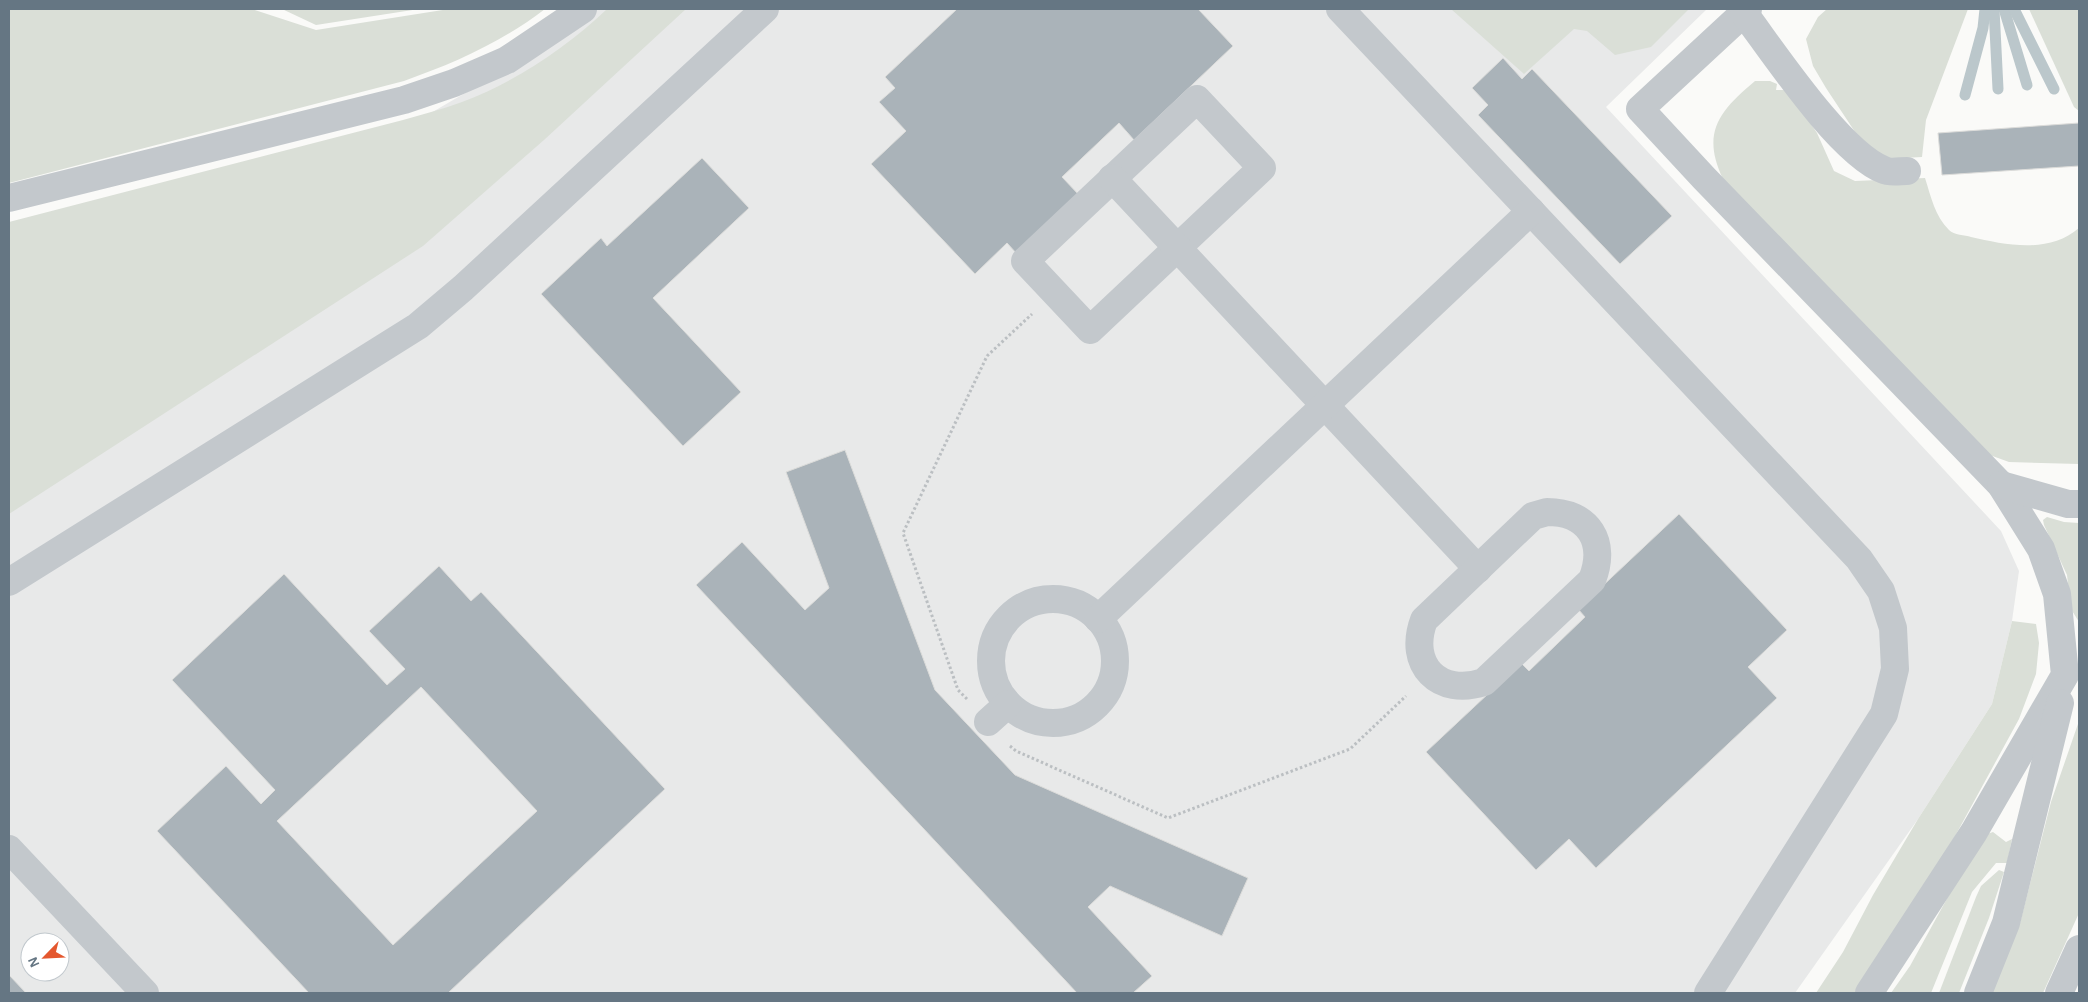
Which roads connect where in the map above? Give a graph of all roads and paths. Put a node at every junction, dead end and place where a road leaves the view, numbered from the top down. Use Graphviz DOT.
graph roads {
  1 [pos="582,9"];
  2 [pos="765,9"];
  3 [pos="1340,9"];
  4 [pos="1746,11"];
  5 [pos="1907,171"];
  6 [pos="1112,178"];
  7 [pos="9,198"];
  8 [pos="1531,211"];
  9 [pos="1177,248"];
  10 [pos="1056,293"];
  11 [pos="1324,405"];
  12 [pos="2000,485"];
  13 [pos="2079,504"];
  14 [pos="1478,569"];
  15 [pos="9,582"];
  16 [pos="1098,619"];
  17 [pos="2072,666"];
  18 [pos="1430,673"];
  19 [pos="958,690"];
  20 [pos="1016,751"];
  21 [pos="9,849"];
  22 [pos="2079,949"];
  23 [pos="145,993"];
  24 [pos="1708,993"];
  25 [pos="1870,993"];
  26 [pos="1978,993"];
  27 [pos="2059,993"];
  1 -- 7 [label="street"];
  2 -- 15 [label="street"];
  3 -- 8 [label="street"];
  4 -- 5 [label="street"];
  4 -- 12 [label="street"];
  6 -- 9 [label="street"];
  6 -- 9 [label="street"];
  6 -- 10 [label="street"];
  8 -- 11 [label="street"];
  8 -- 24 [label="street"];
  9 -- 10 [label="street"];
  9 -- 11 [label="street"];
  10 -- 19 [label="path"];
  11 -- 14 [label="street"];
  11 -- 16 [label="street"];
  12 -- 13 [label="street"];
  12 -- 17 [label="street"];
  14 -- 18 [label="street"];
  14 -- 18 [label="street"];
  16 -- 16 [label="street"];
  17 -- 25 [label="street"];
  17 -- 26 [label="street"];
  18 -- 20 [label="path"];
  21 -- 23 [label="street"];
  22 -- 27 [label="street"];
}
